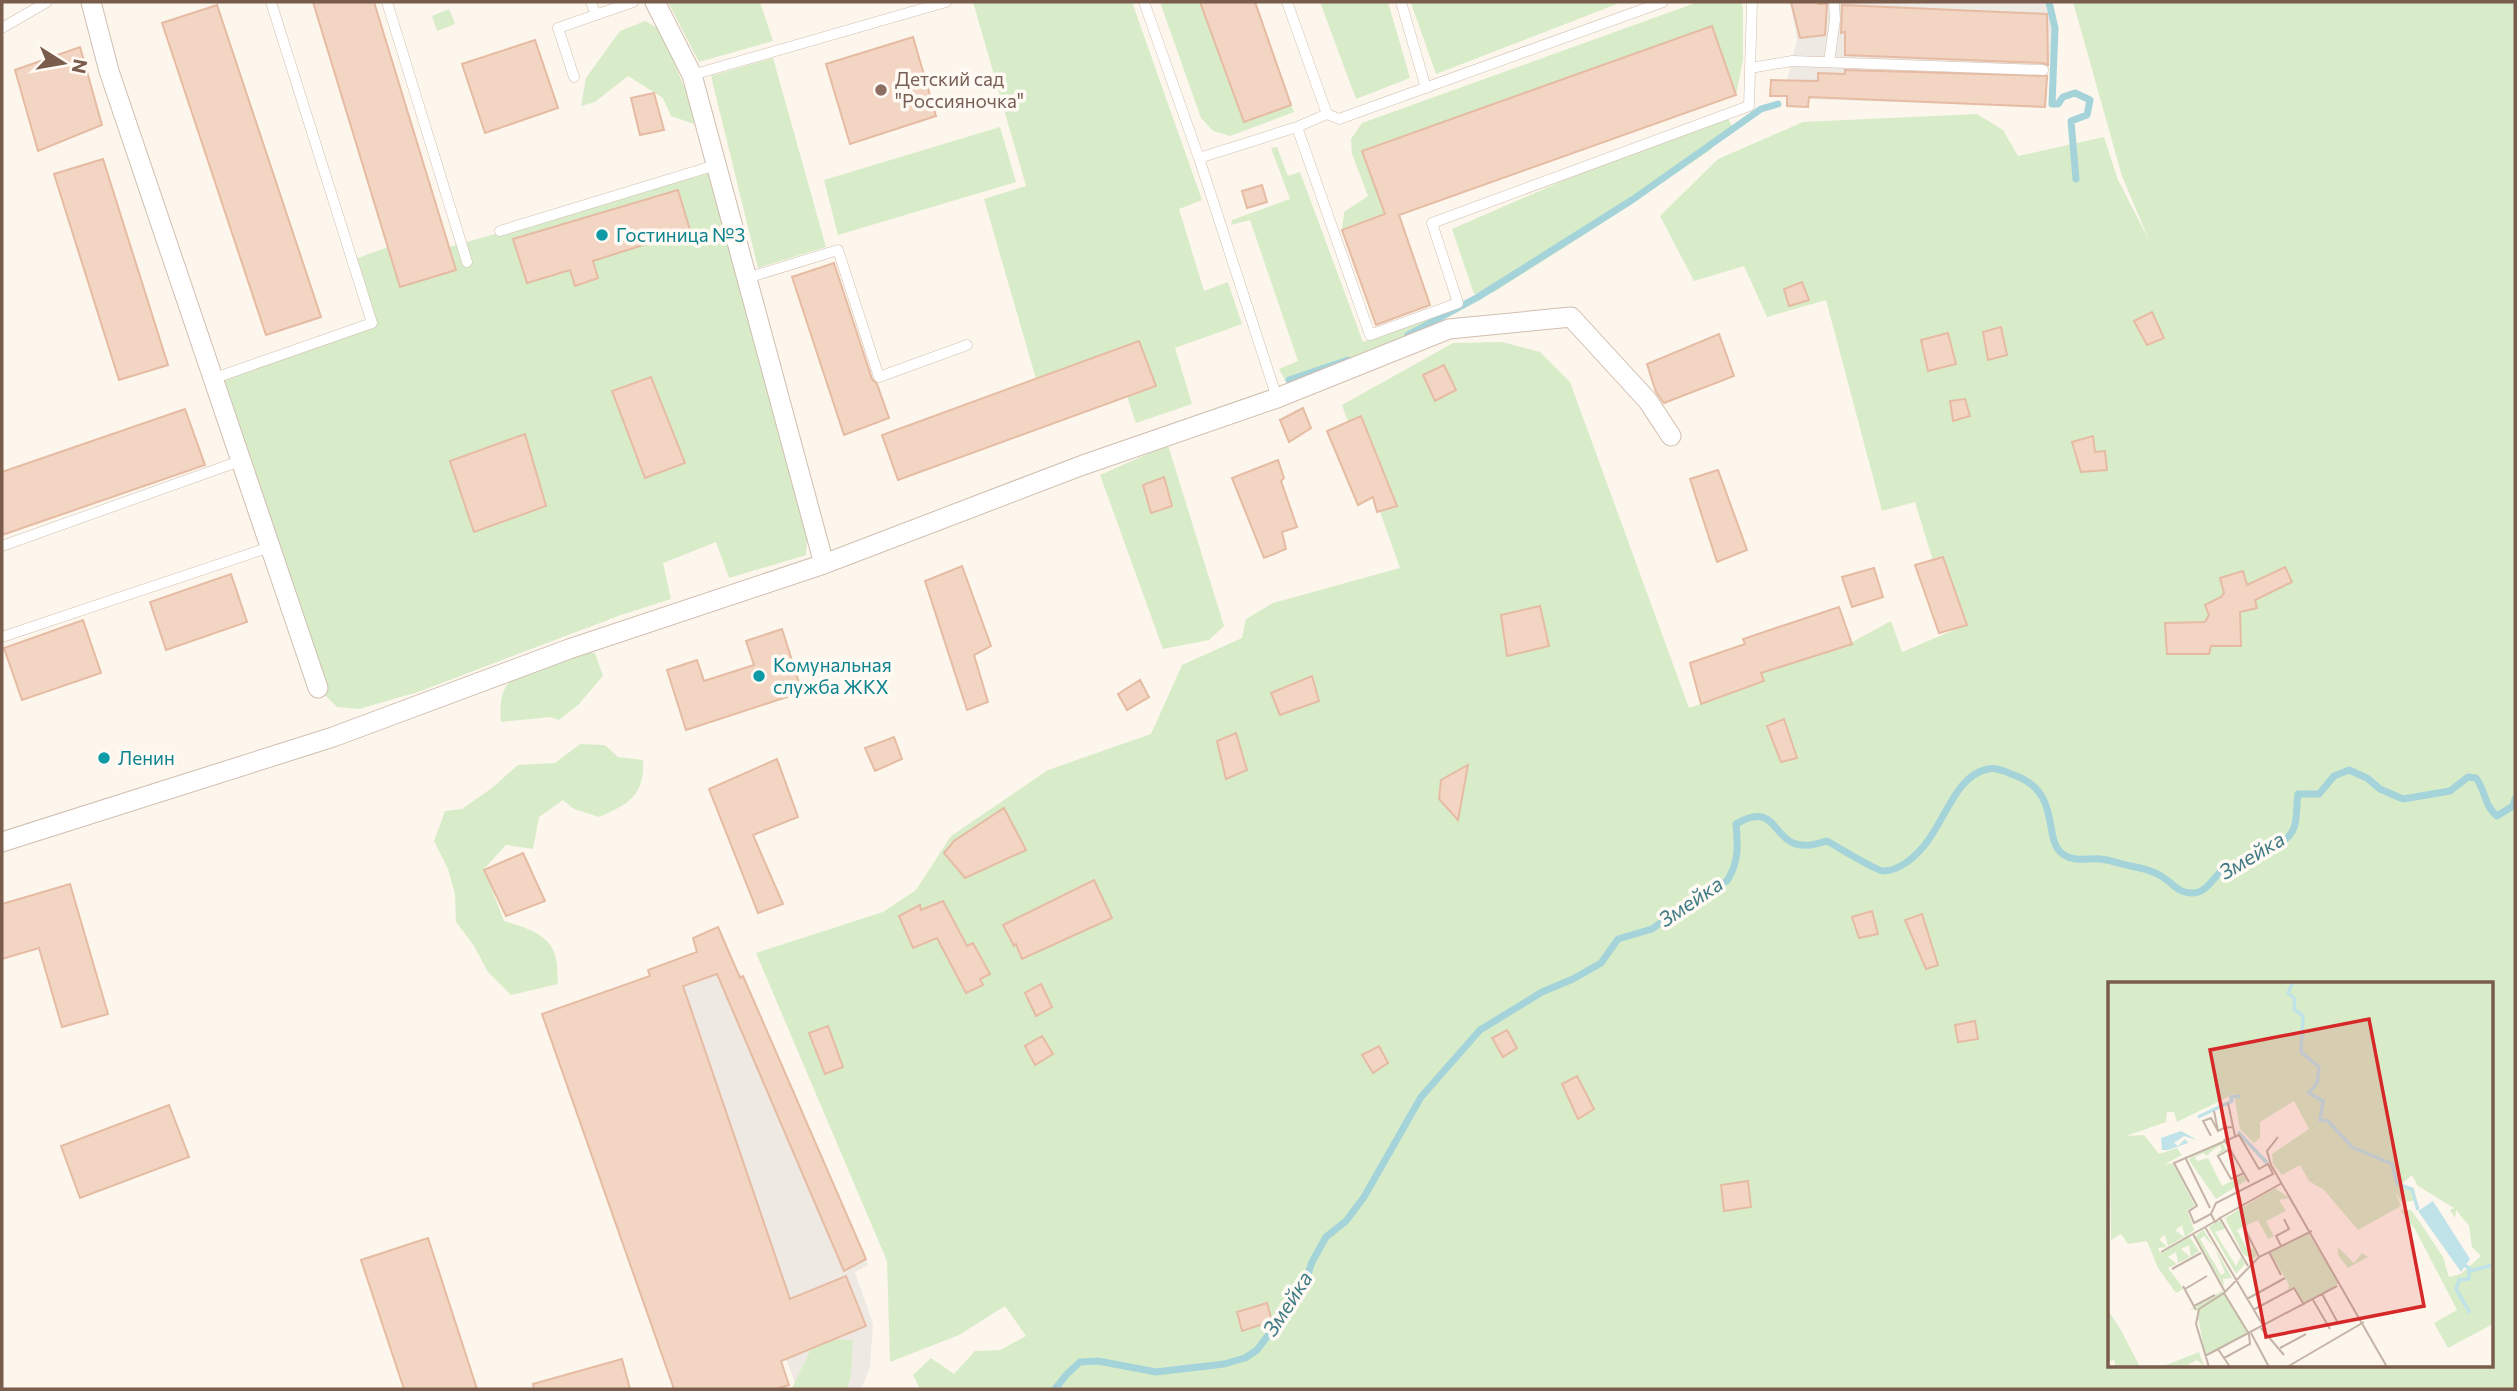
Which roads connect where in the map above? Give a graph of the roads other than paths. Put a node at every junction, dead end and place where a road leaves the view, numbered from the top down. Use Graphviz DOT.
graph roads {
  1 [pos="47,2"];
  2 [pos="92,2"];
  3 [pos="271,2"];
  4 [pos="387,2"];
  5 [pos="591,2"];
  6 [pos="633,2"];
  7 [pos="655,2"];
  8 [pos="946,2"];
  9 [pos="1144,2"];
  10 [pos="1287,2"];
  11 [pos="1401,2"];
  12 [pos="1663,2"];
  13 [pos="1752,2"];
  14 [pos="1834,2"];
  15 [pos="1648,4"];
  16 [pos="596,15"];
  17 [pos="2,28"];
  18 [pos="1829,62"];
  19 [pos="1750,68"];
  20 [pos="2043,71"];
  21 [pos="692,75"];
  22 [pos="574,77"];
  23 [pos="1426,88"];
  24 [pos="1327,114"];
  25 [pos="1297,127"];
  26 [pos="1199,158"];
  27 [pos="716,164"];
  28 [pos="500,231"];
  29 [pos="467,262"];
  30 [pos="747,278"];
  31 [pos="967,345"];
  32 [pos="212,379"];
  33 [pos="1277,397"];
  34 [pos="1671,436"];
  35 [pos="240,461"];
  36 [pos="2,546"];
  37 [pos="270,547"];
  38 [pos="824,564"];
  39 [pos="5,636"];
  40 [pos="318,688"];
  41 [pos="2,842"];
  1 -- 17 [label="lane"];
  2 -- 32 [label="street"];
  3 -- 32 [label="lane"];
  4 -- 29 [label="lane"];
  5 -- 16 [label="lane"];
  6 -- 16 [label="lane"];
  7 -- 21 [label="street"];
  8 -- 21 [label="lane"];
  9 -- 26 [label="lane"];
  10 -- 24 [label="lane"];
  11 -- 23 [label="lane"];
  12 -- 15 [label="lane"];
  13 -- 19 [label="lane"];
  14 -- 18 [label="lane"];
  15 -- 23 [label="lane"];
  16 -- 22 [label="lane"];
  18 -- 19 [label="lane"];
  18 -- 20 [label="lane"];
  19 -- 25 [label="lane"];
  21 -- 27 [label="street"];
  23 -- 24 [label="lane"];
  24 -- 25 [label="lane"];
  25 -- 26 [label="lane"];
  26 -- 33 [label="lane"];
  27 -- 28 [label="lane"];
  27 -- 30 [label="street"];
  30 -- 31 [label="lane"];
  30 -- 38 [label="street"];
  32 -- 35 [label="street"];
  33 -- 34 [label="street"];
  33 -- 38 [label="street"];
  35 -- 36 [label="lane"];
  35 -- 37 [label="street"];
  37 -- 39 [label="lane"];
  37 -- 40 [label="street"];
  38 -- 41 [label="street"];
}
